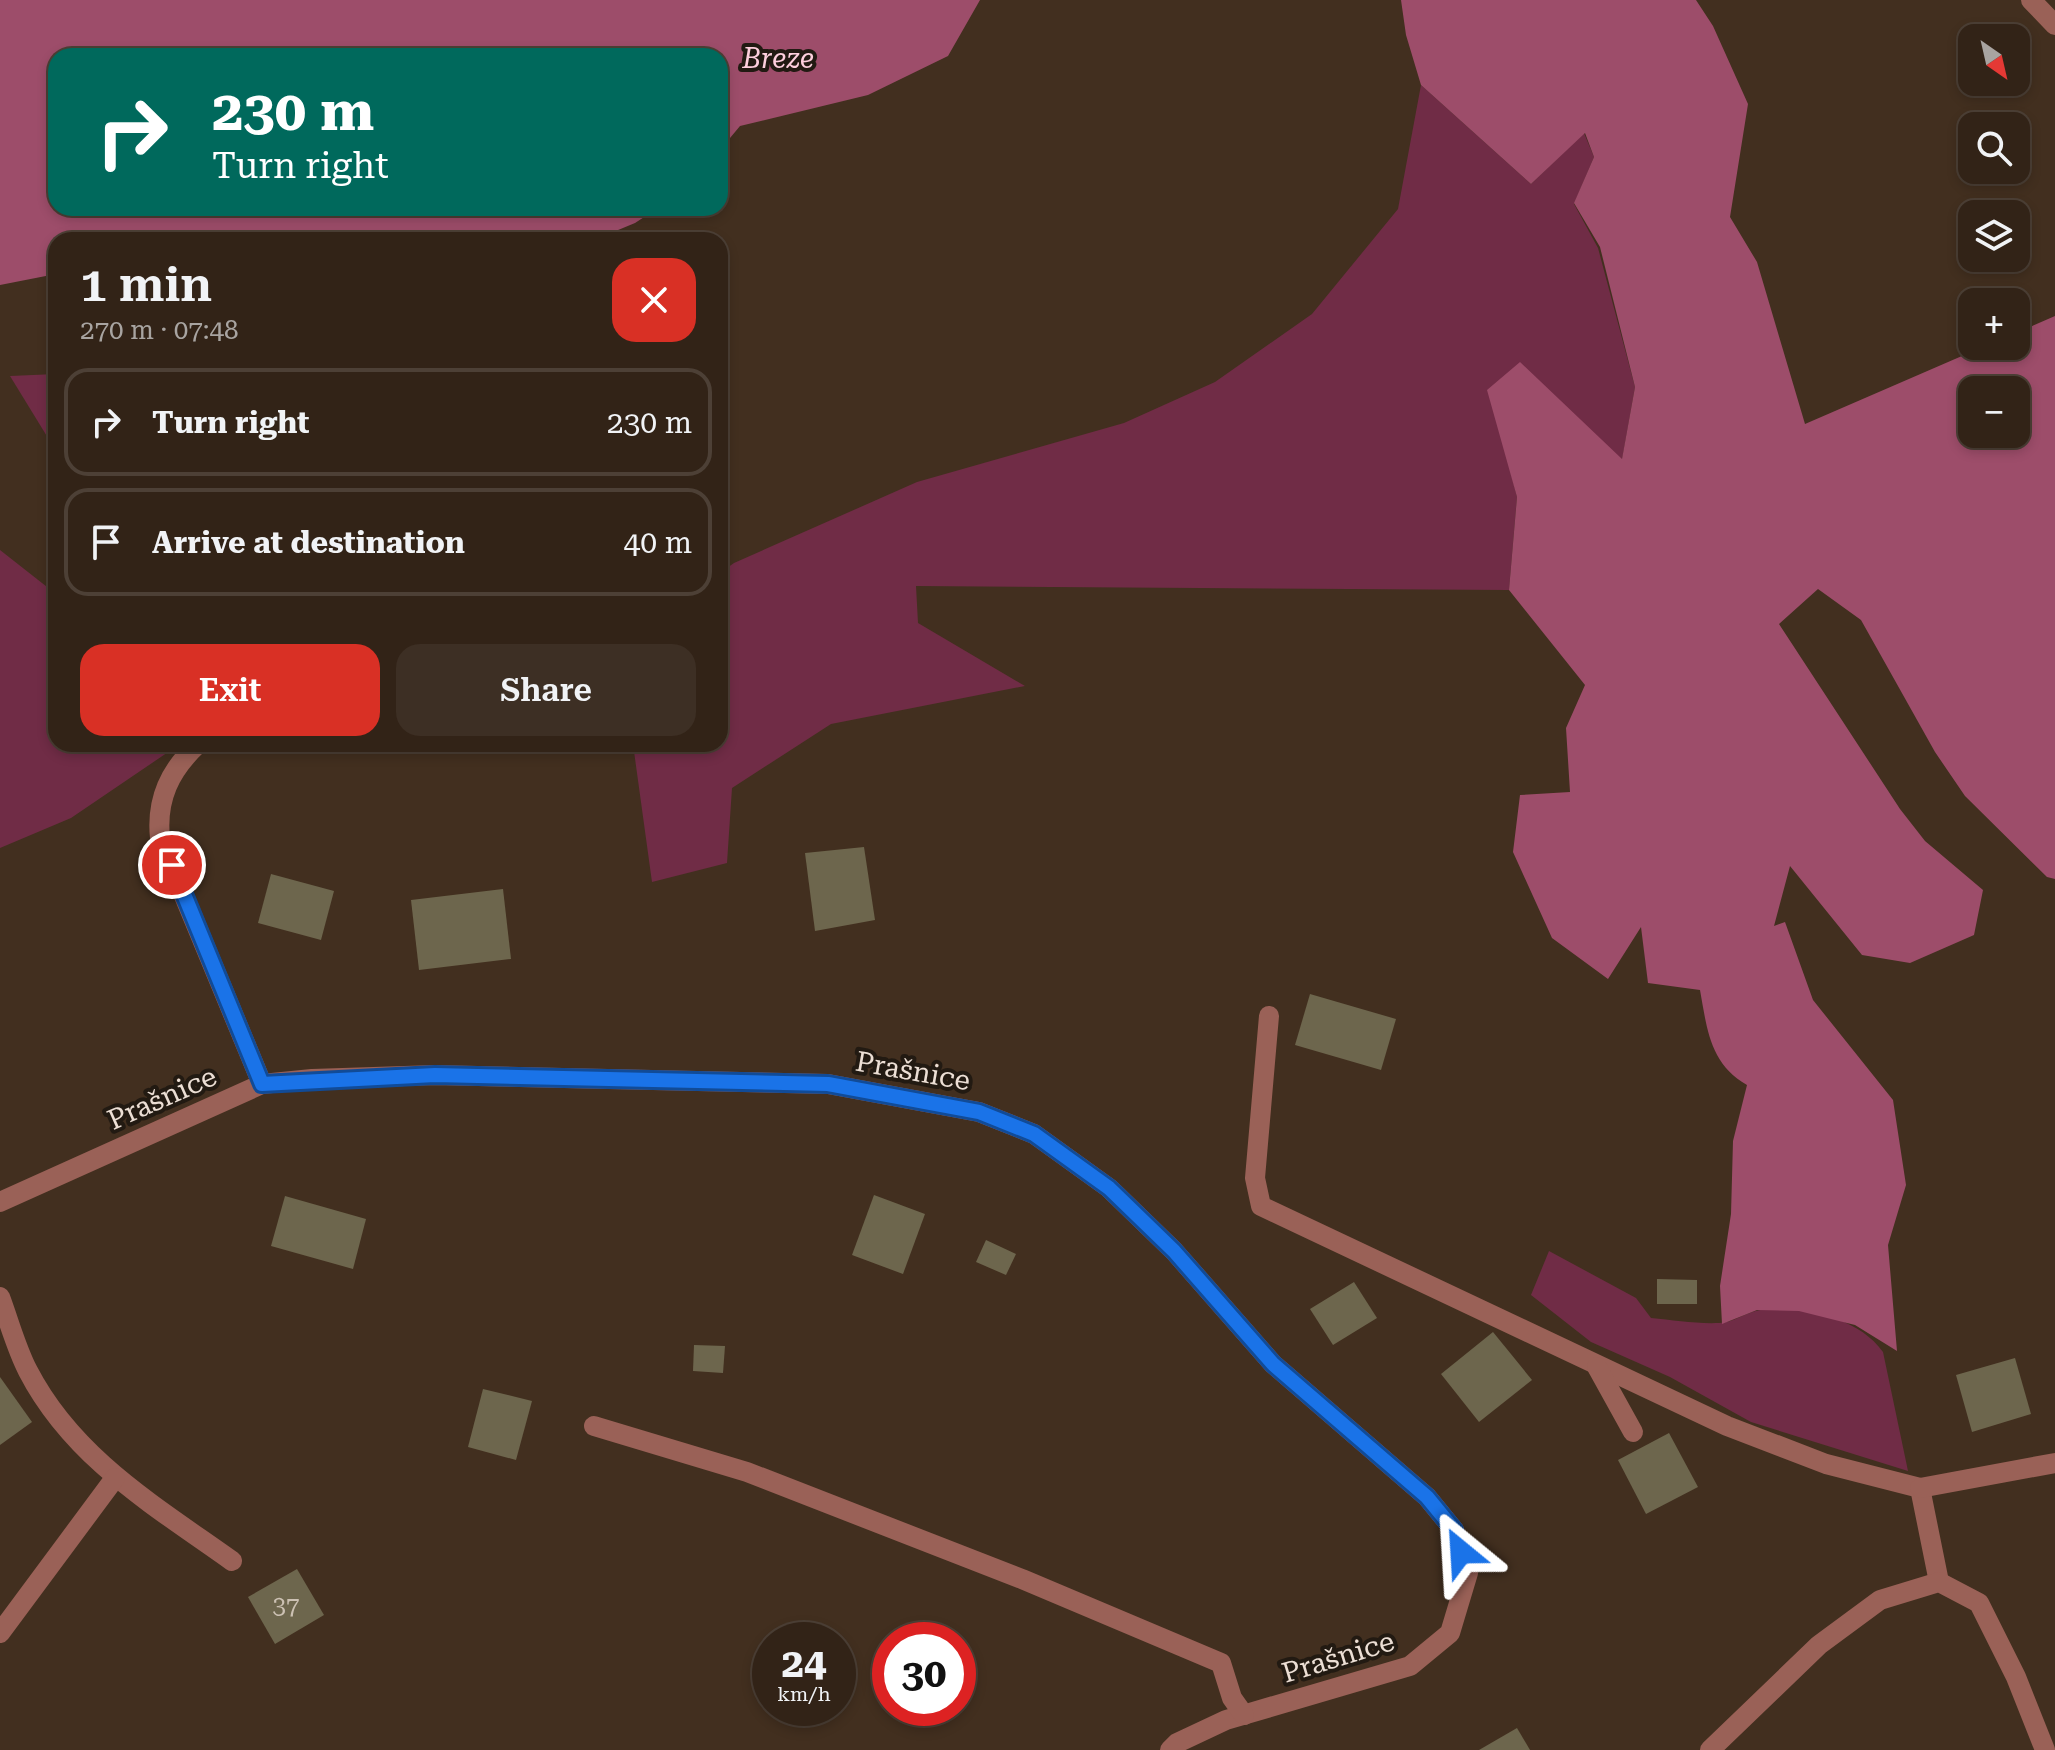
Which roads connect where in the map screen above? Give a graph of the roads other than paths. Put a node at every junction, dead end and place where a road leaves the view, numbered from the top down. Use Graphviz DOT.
graph roads {
  1 [pos="2031,0"];
  2 [pos="2055,25"];
  3 [pos="190,752"];
  4 [pos="1269,1016"];
  5 [pos="262,1084"];
  6 [pos="0,1202"];
  7 [pos="0,1297"];
  8 [pos="1597,1367"];
  9 [pos="594,1426"];
  10 [pos="1633,1432"];
  11 [pos="2055,1463"];
  12 [pos="115,1478"];
  13 [pos="1920,1488"];
  14 [pos="232,1561"];
  15 [pos="1939,1582"];
  16 [pos="0,1633"];
  17 [pos="1244,1715"];
  18 [pos="1170,1750"];
  19 [pos="1710,1750"];
  20 [pos="2045,1750"];
  1 -- 2 [label="street"];
  3 -- 5 [label="street"];
  4 -- 8 [label="street"];
  5 -- 6 [label="street, Prašnice"];
  5 -- 17 [label="street, Prašnice"];
  7 -- 12 [label="street"];
  8 -- 10 [label="street"];
  8 -- 13 [label="street"];
  9 -- 17 [label="street"];
  11 -- 13 [label="street"];
  12 -- 14 [label="street"];
  12 -- 16 [label="street"];
  13 -- 15 [label="street"];
  15 -- 19 [label="street"];
  15 -- 20 [label="street"];
  17 -- 18 [label="street, Prašnice"];
}
